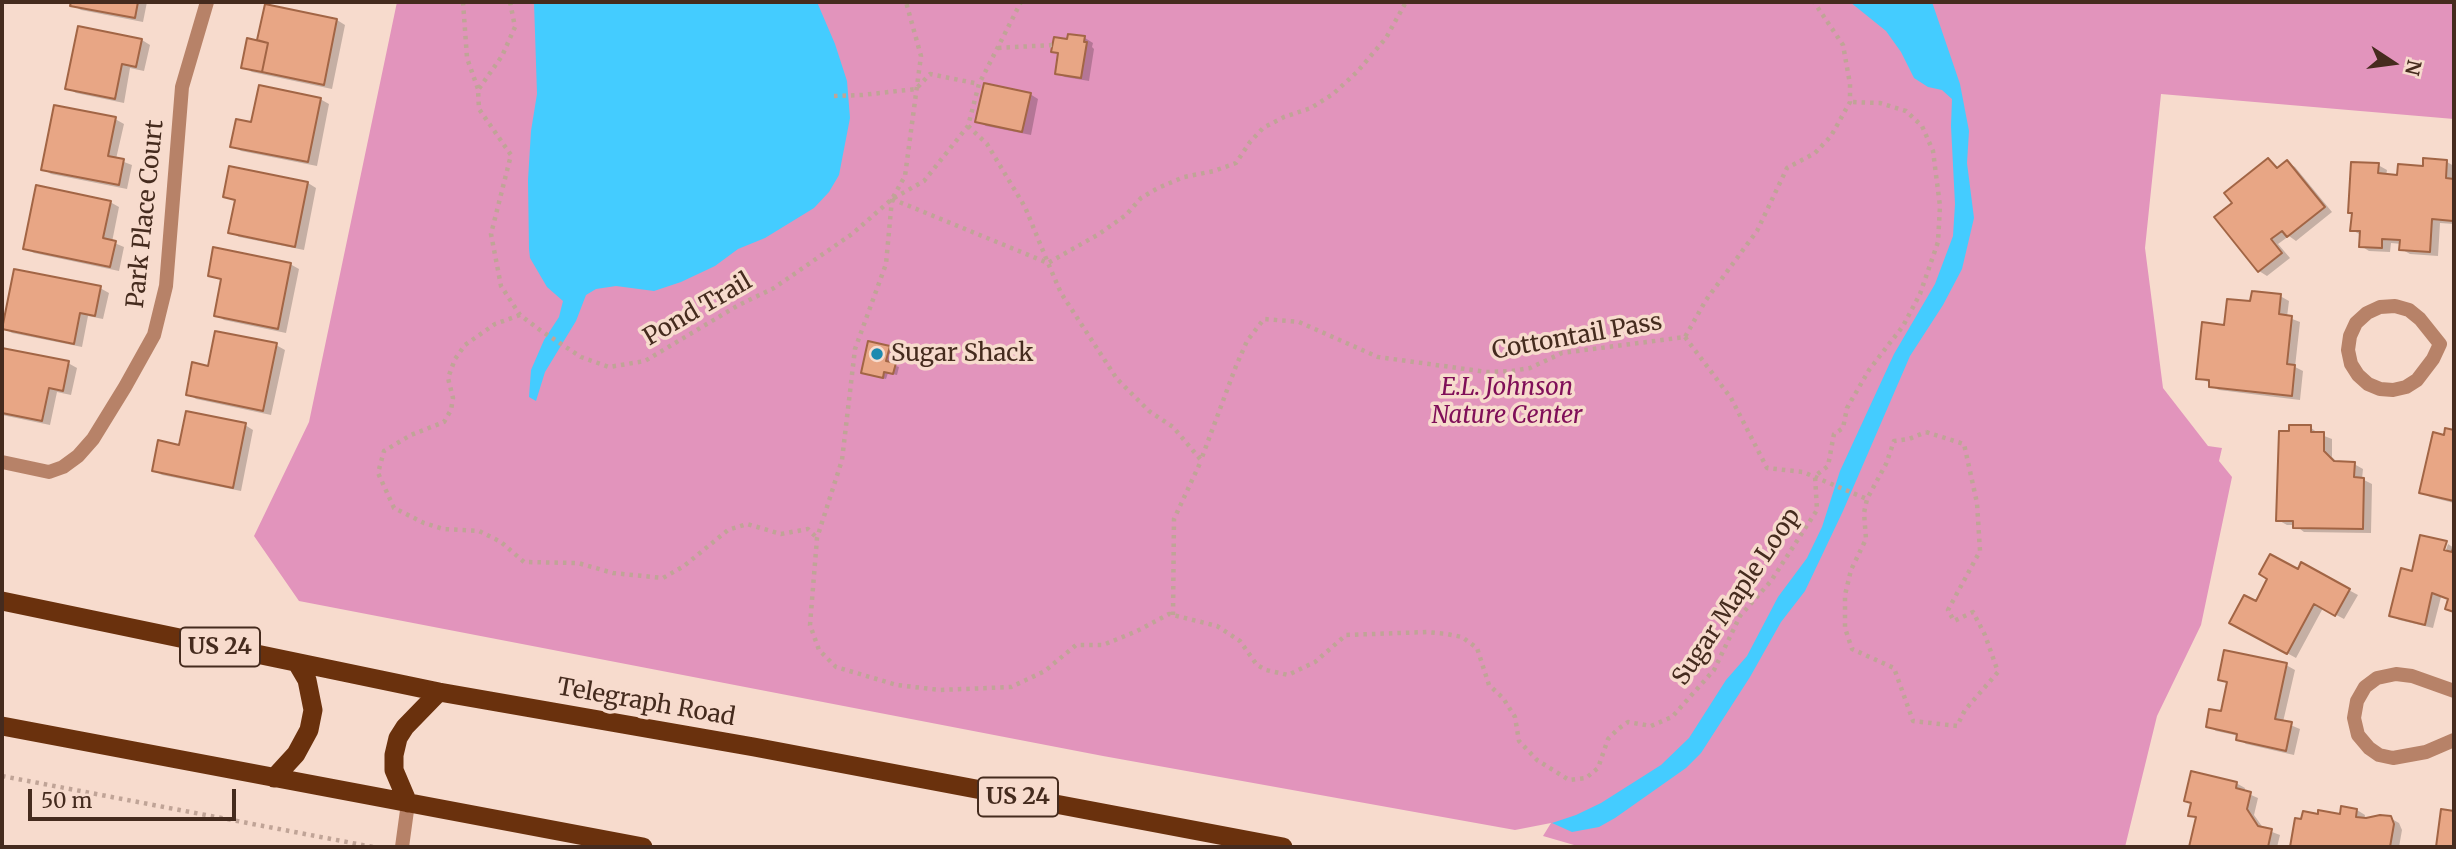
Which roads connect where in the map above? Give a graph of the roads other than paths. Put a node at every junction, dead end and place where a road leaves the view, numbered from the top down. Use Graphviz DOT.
graph roads {
  1 [pos="207,2"];
  2 [pos="2447,344"];
  3 [pos="2,462"];
  4 [pos="2,601"];
  5 [pos="297,663"];
  6 [pos="2454,691"];
  7 [pos="439,692"];
  8 [pos="2,726"];
  9 [pos="2454,740"];
  10 [pos="274,778"];
  11 [pos="408,803"];
  12 [pos="402,847"];
  13 [pos="643,847"];
  14 [pos="1283,847"];
  1 -- 3 [label="street, Park Place Court"];
  2 -- 2 [label="street"];
  4 -- 5 [label="highway, Telegraph Road / US 24"];
  5 -- 7 [label="highway, Telegraph Road / US 24"];
  5 -- 10 [label="highway"];
  6 -- 9 [label="street"];
  7 -- 11 [label="highway"];
  7 -- 14 [label="highway, Telegraph Road / US 24"];
  8 -- 10 [label="highway"];
  10 -- 11 [label="highway"];
  11 -- 12 [label="street"];
  11 -- 13 [label="highway"];
}
